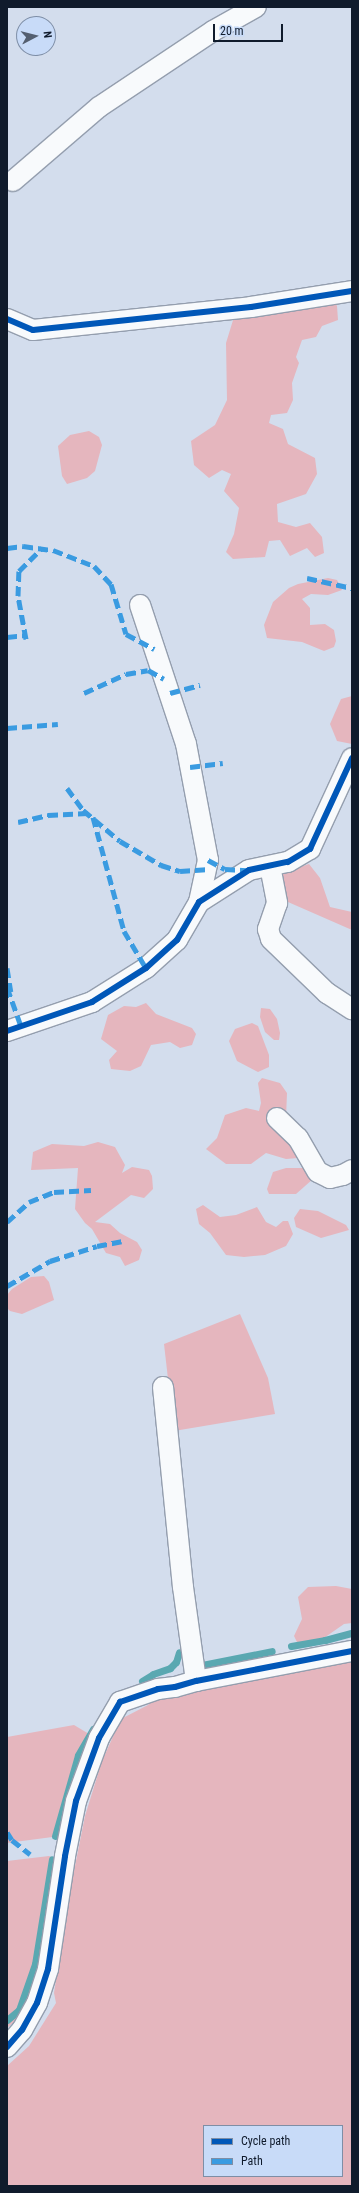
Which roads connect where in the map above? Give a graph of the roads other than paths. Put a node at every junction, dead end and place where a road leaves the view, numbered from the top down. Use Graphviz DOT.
graph roads {
  1 [pos="256,7"];
  2 [pos="13,181"];
  3 [pos="352,291"];
  4 [pos="7,319"];
  5 [pos="140,605"];
  6 [pos="352,758"];
  7 [pos="270,866"];
  8 [pos="199,902"];
  9 [pos="352,1009"];
  10 [pos="7,1031"];
  11 [pos="277,1118"];
  12 [pos="352,1170"];
  13 [pos="163,1387"];
  14 [pos="352,1651"];
  15 [pos="196,1681"];
  16 [pos="7,2047"];
  1 -- 2 [label="street"];
  3 -- 4 [label="street"];
  5 -- 8 [label="street"];
  6 -- 7 [label="street"];
  7 -- 8 [label="street"];
  7 -- 9 [label="street"];
  8 -- 10 [label="street"];
  11 -- 12 [label="street"];
  13 -- 15 [label="street"];
  14 -- 15 [label="street"];
  15 -- 16 [label="street"];
}
